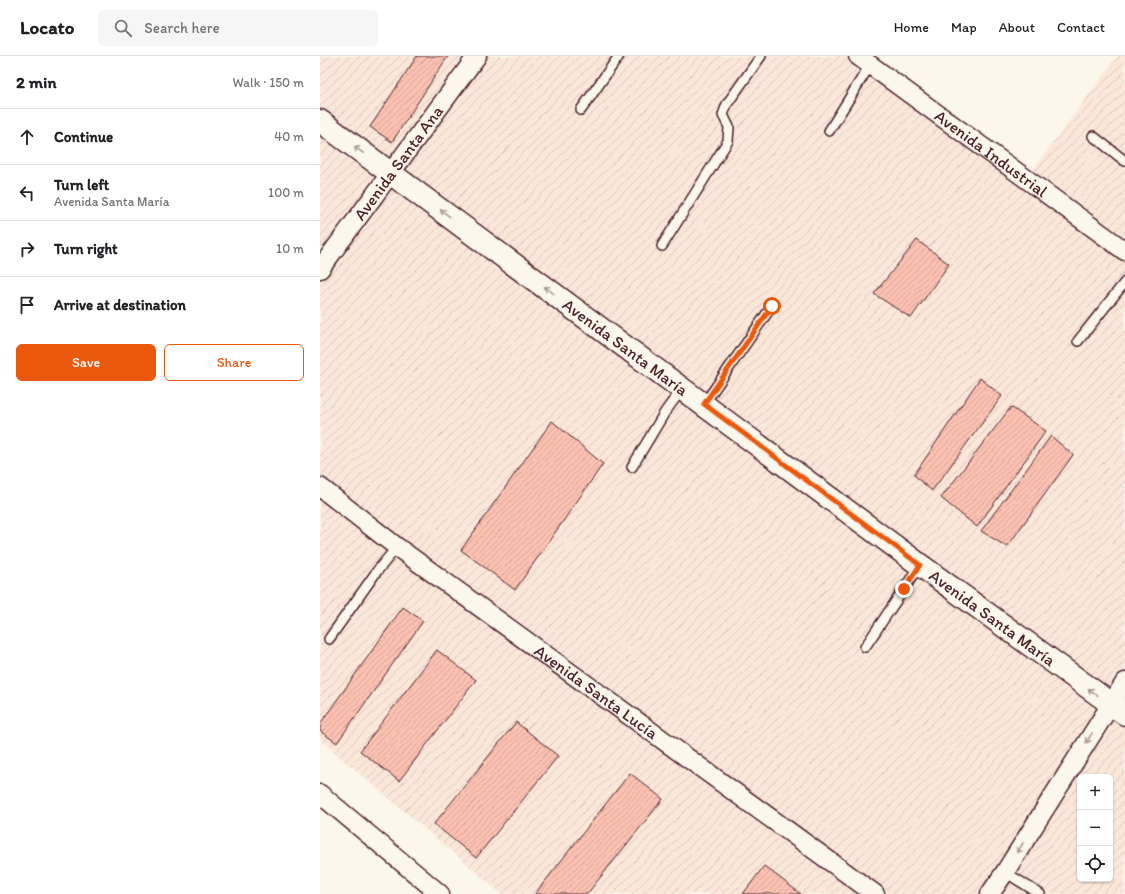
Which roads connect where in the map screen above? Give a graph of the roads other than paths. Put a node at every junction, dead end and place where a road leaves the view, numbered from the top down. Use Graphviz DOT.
graph roads {
  1 [pos="477,56"];
  2 [pos="619,56"];
  3 [pos="761,56"];
  4 [pos="864,60"];
  5 [pos="581,110"];
  6 [pos="320,121"];
  7 [pos="829,131"];
  8 [pos="1093,136"];
  9 [pos="1125,161"];
  10 [pos="390,173"];
  11 [pos="1122,241"];
  12 [pos="662,246"];
  13 [pos="320,269"];
  14 [pos="1125,282"];
  15 [pos="772,306"];
  16 [pos="1078,341"];
  17 [pos="682,389"];
  18 [pos="704,404"];
  19 [pos="632,467"];
  20 [pos="320,487"];
  21 [pos="397,547"];
  22 [pos="920,565"];
  23 [pos="329,639"];
  24 [pos="865,647"];
  25 [pos="1125,682"];
  26 [pos="1118,709"];
  27 [pos="320,794"];
  28 [pos="1005,872"];
  29 [pos="428,890"];
  30 [pos="875,894"];
  31 [pos="990,894"];
  32 [pos="1040,894"];
  1 -- 10 [label="street, Avenida Santa Ana"];
  2 -- 5 [label="lane"];
  3 -- 12 [label="lane"];
  4 -- 7 [label="lane"];
  4 -- 11 [label="street, Avenida Industrial"];
  10 -- 6 [label="street, Avenida Santa María, one-way"];
  8 -- 9 [label="lane"];
  10 -- 13 [label="street, Avenida Santa Ana"];
  17 -- 10 [label="street, Avenida Santa María, one-way"];
  14 -- 16 [label="lane"];
  15 -- 18 [label="lane"];
  17 -- 18 [label="street, Avenida Santa María"];
  17 -- 19 [label="lane"];
  18 -- 22 [label="street, Avenida Santa María"];
  20 -- 21 [label="street, Avenida Santa Lucía"];
  21 -- 23 [label="lane"];
  21 -- 30 [label="street, Avenida Santa Lucía"];
  22 -- 24 [label="lane"];
  26 -- 22 [label="street, Avenida Santa María, one-way"];
  25 -- 26 [label="street"];
  26 -- 28 [label="street, one-way"];
  27 -- 29 [label="street"];
  28 -- 31 [label="street"];
  28 -- 32 [label="lane"];
}
